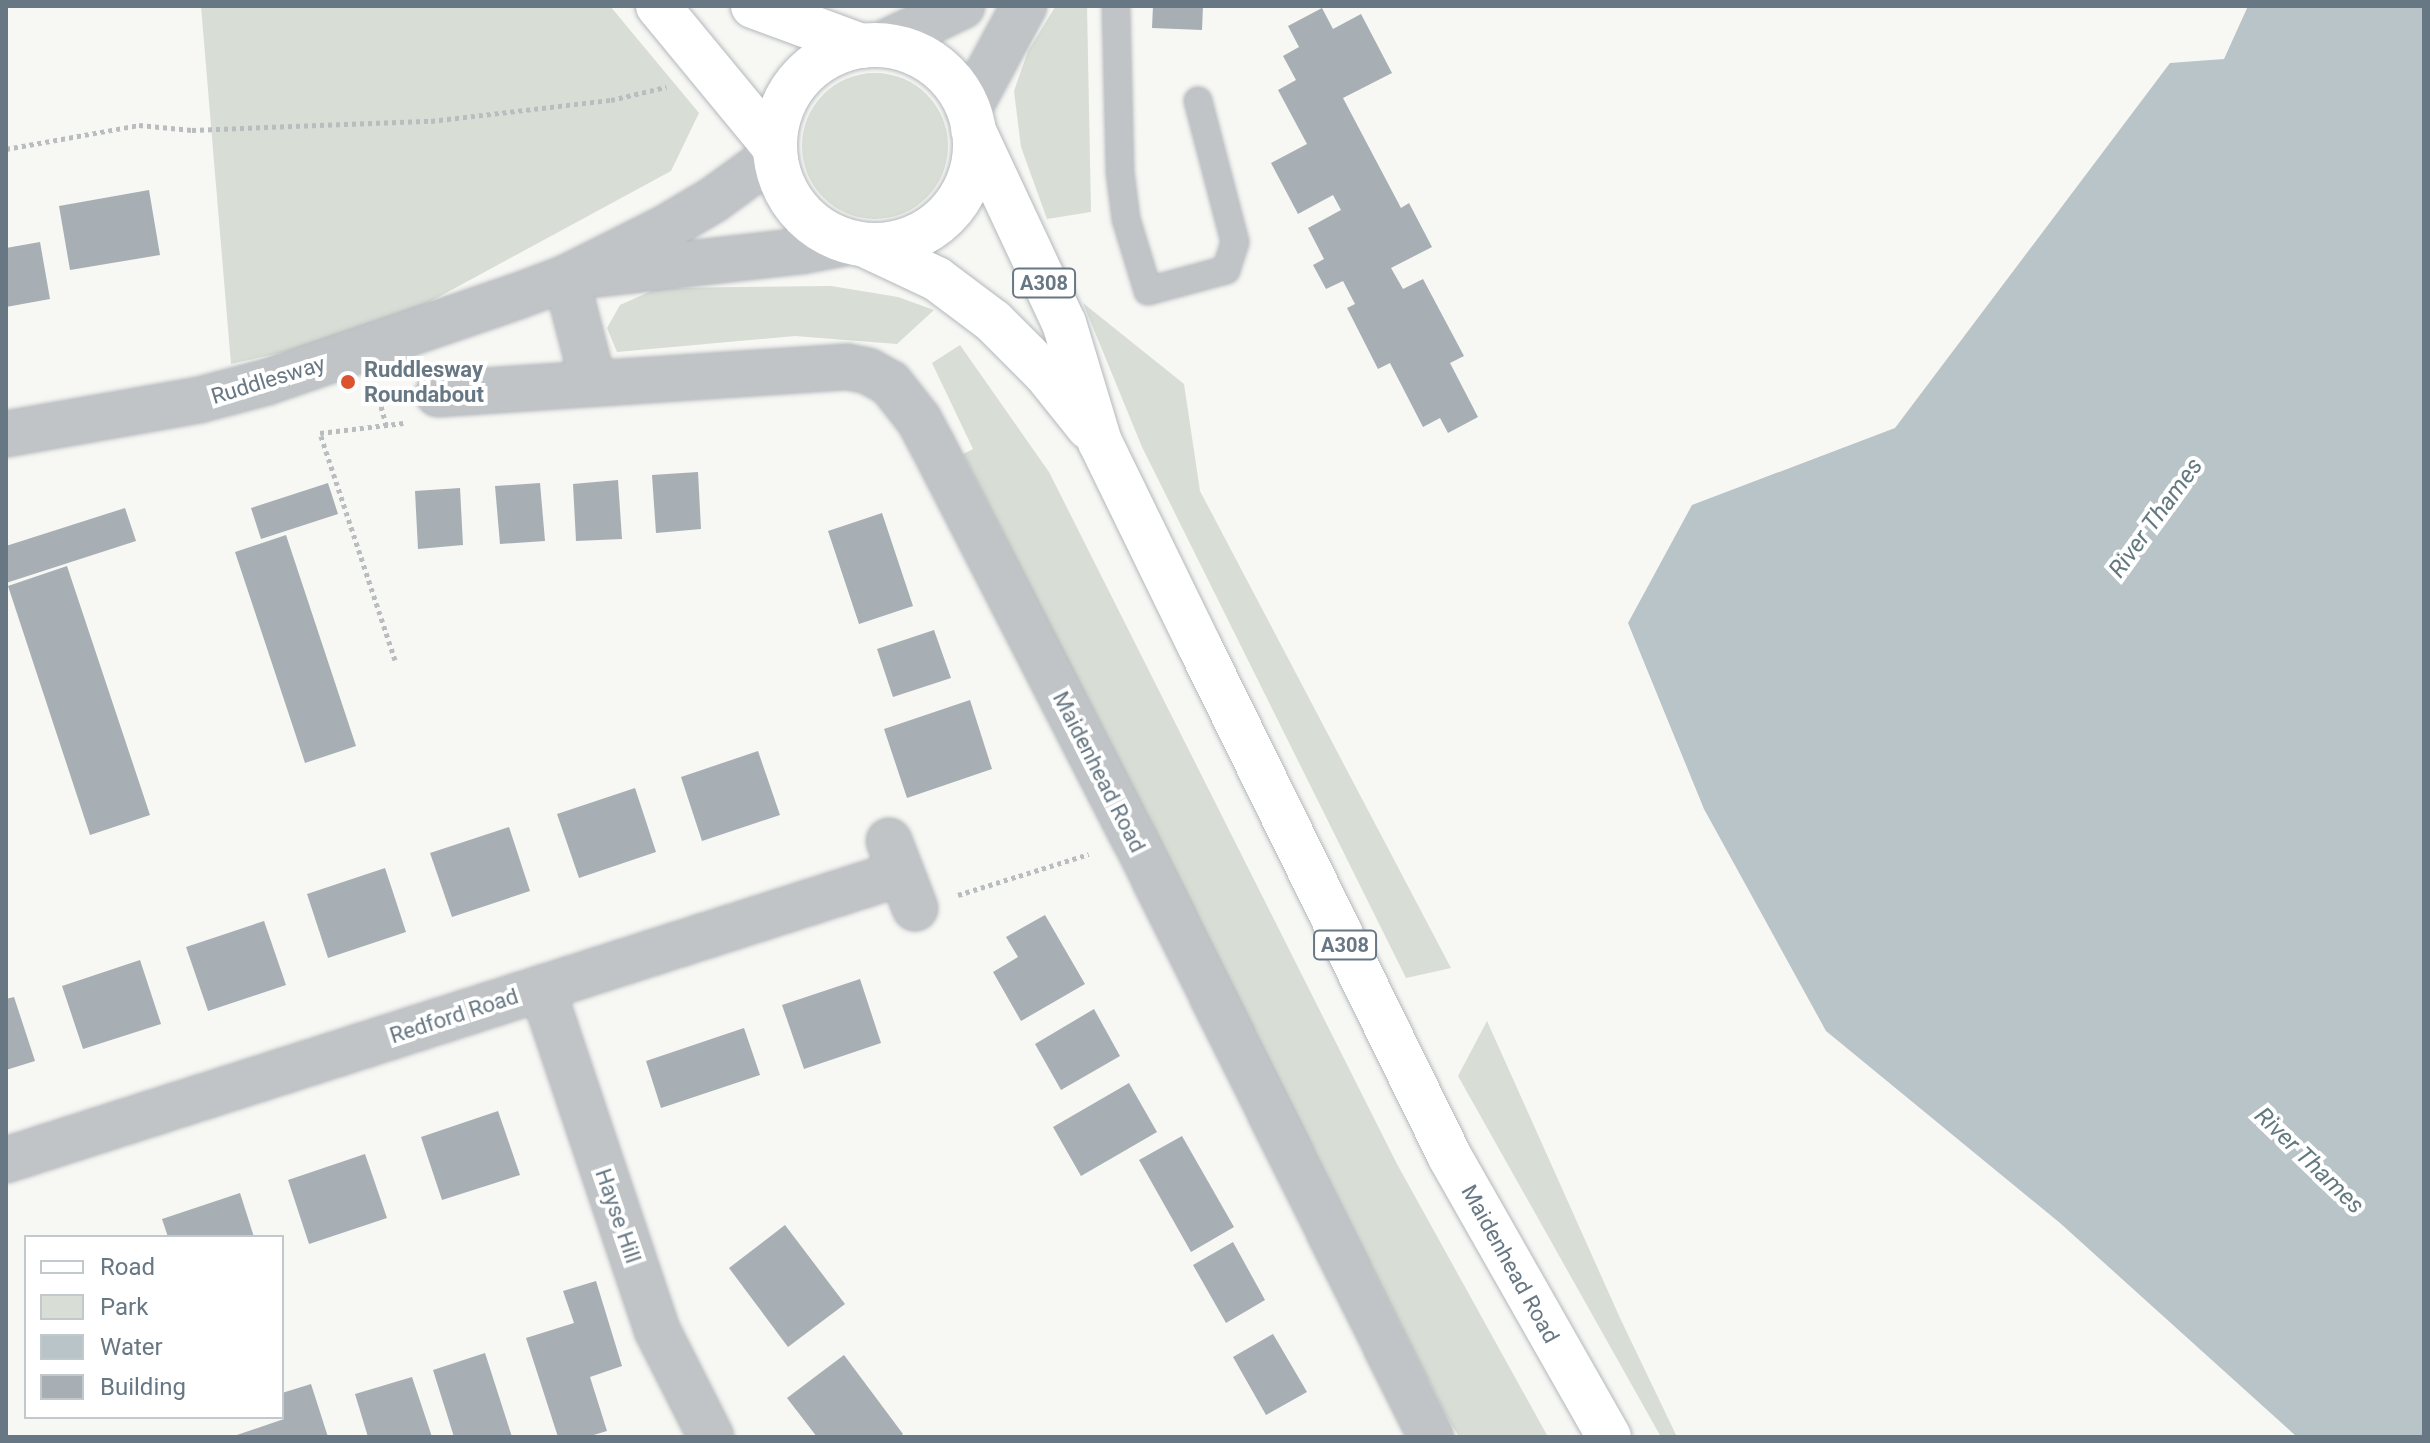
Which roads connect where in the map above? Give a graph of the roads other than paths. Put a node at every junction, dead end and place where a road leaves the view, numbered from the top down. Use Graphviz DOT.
graph roads {
  1 [pos="658,6"];
  2 [pos="753,6"];
  3 [pos="962,6"];
  4 [pos="1024,6"];
  5 [pos="1116,6"];
  6 [pos="871,45"];
  7 [pos="1198,101"];
  8 [pos="970,119"];
  9 [pos="775,152"];
  10 [pos="858,243"];
  11 [pos="566,278"];
  12 [pos="593,382"];
  13 [pos="438,394"];
  14 [pos="6,434"];
  15 [pos="1100,442"];
  16 [pos="902,874"];
  17 [pos="542,988"];
  18 [pos="6,1160"];
  19 [pos="711,1437"];
  20 [pos="1431,1437"];
  21 [pos="1609,1437"];
  1 -- 9 [label="main road"];
  2 -- 6 [label="main road"];
  3 -- 6 [label="street"];
  4 -- 8 [label="street"];
  5 -- 7 [label="lane"];
  6 -- 8 [label="main road"];
  6 -- 9 [label="main road"];
  8 -- 10 [label="main road"];
  8 -- 15 [label="main road, Maidenhead Road / A308"];
  9 -- 10 [label="main road"];
  9 -- 11 [label="street, Ruddlesway"];
  10 -- 11 [label="street, Ruddlesway"];
  10 -- 15 [label="main road, Maidenhead Road / A308"];
  11 -- 12 [label="street"];
  11 -- 14 [label="street, Ruddlesway"];
  12 -- 13 [label="street, Maidenhead Road"];
  12 -- 20 [label="street, Maidenhead Road"];
  15 -- 21 [label="main road, Maidenhead Road / A308"];
  16 -- 17 [label="street, Redford Road"];
  17 -- 18 [label="street, Redford Road"];
  17 -- 19 [label="street, Hayse Hill"];
}
